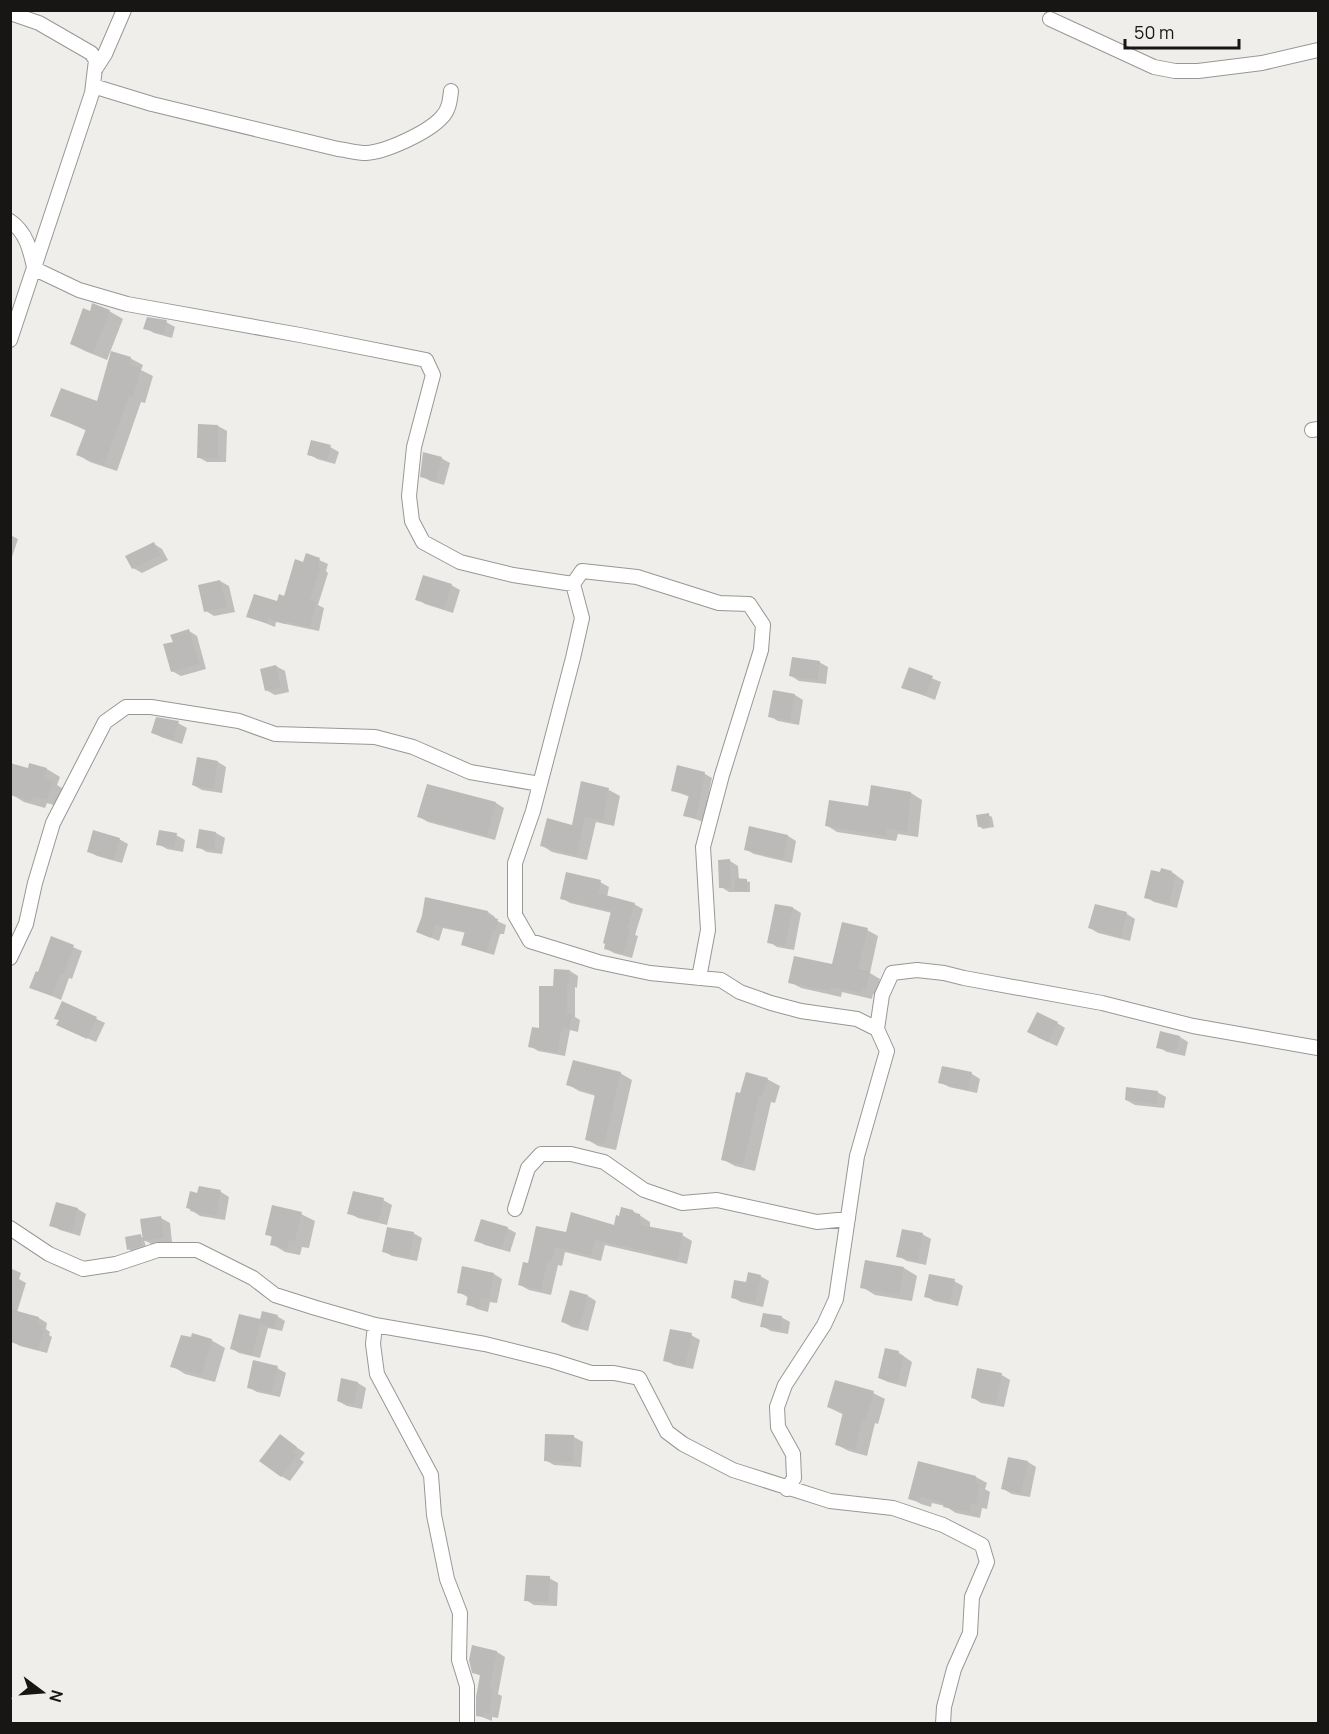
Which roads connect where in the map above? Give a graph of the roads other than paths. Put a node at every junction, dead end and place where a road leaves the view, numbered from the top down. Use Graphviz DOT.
graph roads {
  1 [pos="124,10"];
  2 [pos="10,13"];
  3 [pos="1050,19"];
  4 [pos="1318,50"];
  5 [pos="96,68"];
  6 [pos="93,86"];
  7 [pos="451,91"];
  8 [pos="10,221"];
  9 [pos="34,269"];
  10 [pos="10,340"];
  11 [pos="573,584"];
  12 [pos="540,784"];
  13 [pos="10,958"];
  14 [pos="699,978"];
  15 [pos="877,1029"];
  16 [pos="1318,1048"];
  17 [pos="514,1209"];
  18 [pos="848,1219"];
  19 [pos="10,1228"];
  20 [pos="375,1325"];
  21 [pos="787,1489"];
  22 [pos="467,1724"];
  23 [pos="943,1724"];
  1 -- 5 [label="street"];
  2 -- 5 [label="street"];
  3 -- 4 [label="street"];
  5 -- 6 [label="street"];
  6 -- 7 [label="street"];
  6 -- 9 [label="street"];
  8 -- 9 [label="street"];
  9 -- 10 [label="street"];
  9 -- 11 [label="street"];
  11 -- 12 [label="street"];
  11 -- 14 [label="street"];
  12 -- 13 [label="street"];
  12 -- 14 [label="street"];
  14 -- 15 [label="street"];
  15 -- 16 [label="street"];
  15 -- 18 [label="street"];
  17 -- 18 [label="street"];
  18 -- 21 [label="street"];
  19 -- 20 [label="street"];
  20 -- 21 [label="street"];
  20 -- 22 [label="street"];
  21 -- 23 [label="street"];
}
